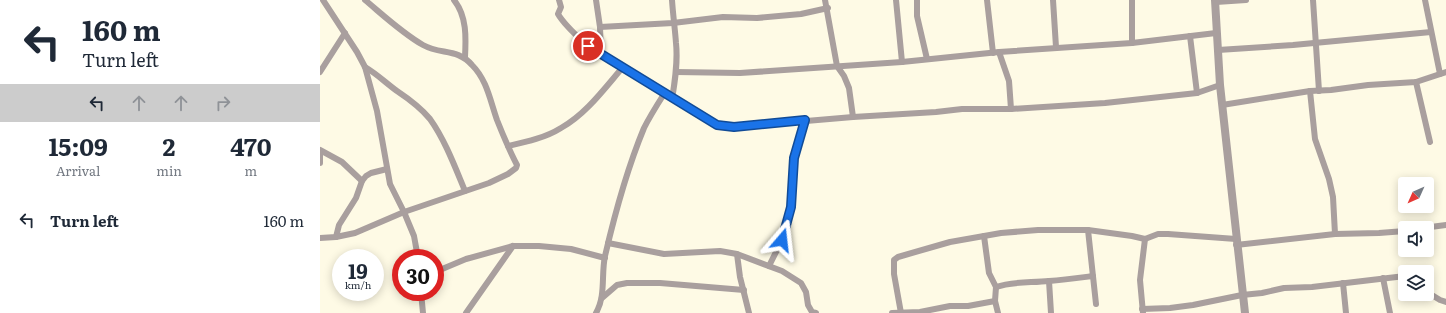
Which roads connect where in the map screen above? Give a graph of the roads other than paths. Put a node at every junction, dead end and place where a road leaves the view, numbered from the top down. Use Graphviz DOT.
graph roads {
  1 [pos="323,0"];
  2 [pos="365,0"];
  3 [pos="454,0"];
  4 [pos="559,0"];
  5 [pos="596,0"];
  6 [pos="672,0"];
  7 [pos="825,0"];
  8 [pos="896,0"];
  9 [pos="917,0"];
  10 [pos="988,0"];
  11 [pos="1054,0"];
  12 [pos="1132,0"];
  13 [pos="1246,0"];
  14 [pos="1313,0"];
  15 [pos="1425,0"];
  16 [pos="1216,1"];
  17 [pos="828,8"];
  18 [pos="673,23"];
  19 [pos="600,27"];
  20 [pos="1431,32"];
  21 [pos="345,33"];
  22 [pos="1216,33"];
  23 [pos="1190,36"];
  24 [pos="1132,43"];
  25 [pos="1315,43"];
  26 [pos="1056,47"];
  27 [pos="1218,50"];
  28 [pos="996,52"];
  29 [pos="601,54"];
  30 [pos="465,58"];
  31 [pos="927,59"];
  32 [pos="902,62"];
  33 [pos="838,66"];
  34 [pos="623,67"];
  35 [pos="365,68"];
  36 [pos="320,72"];
  37 [pos="676,72"];
  38 [pos="1443,73"];
  39 [pos="1416,82"];
  40 [pos="1220,85"];
  41 [pos="1310,91"];
  42 [pos="1319,91"];
  43 [pos="1197,93"];
  44 [pos="664,94"];
  45 [pos="672,99"];
  46 [pos="1222,105"];
  47 [pos="1011,109"];
  48 [pos="853,117"];
  49 [pos="805,120"];
  50 [pos="1430,142"];
  51 [pos="508,146"];
  52 [pos="320,150"];
  53 [pos="320,153"];
  54 [pos="320,163"];
  55 [pos="387,169"];
  56 [pos="362,181"];
  57 [pos="465,191"];
  58 [pos="404,212"];
  59 [pos="1446,225"];
  60 [pos="1434,227"];
  61 [pos="1088,230"];
  62 [pos="1398,232"];
  63 [pos="1335,234"];
  64 [pos="984,236"];
  65 [pos="336,237"];
  66 [pos="320,238"];
  67 [pos="1145,239"];
  68 [pos="1236,242"];
  69 [pos="608,243"];
  70 [pos="513,246"];
  71 [pos="416,249"];
  72 [pos="737,254"];
  73 [pos="605,258"];
  74 [pos="769,266"];
  75 [pos="444,269"];
  76 [pos="1093,276"];
  77 [pos="1398,277"];
  78 [pos="1383,278"];
  79 [pos="1049,281"];
  80 [pos="1343,283"];
  81 [pos="996,287"];
  82 [pos="744,290"];
  83 [pos="1242,295"];
  84 [pos="1434,296"];
  85 [pos="602,298"];
  86 [pos="422,301"];
  87 [pos="995,301"];
  88 [pos="1446,302"];
  89 [pos="1096,304"];
  90 [pos="1194,305"];
  91 [pos="1143,311"];
  92 [pos="813,312"];
  93 [pos="901,312"];
  94 [pos="423,313"];
  95 [pos="466,313"];
  96 [pos="596,313"];
  97 [pos="748,313"];
  98 [pos="892,313"];
  99 [pos="998,313"];
  100 [pos="1051,313"];
  101 [pos="1194,313"];
  102 [pos="1245,313"];
  103 [pos="1346,313"];
  104 [pos="1390,313"];
  1 -- 21 [label="street"];
  2 -- 30 [label="street"];
  3 -- 30 [label="street"];
  4 -- 29 [label="street"];
  5 -- 19 [label="street"];
  6 -- 18 [label="street"];
  7 -- 17 [label="street"];
  8 -- 32 [label="street"];
  9 -- 31 [label="street"];
  10 -- 28 [label="street"];
  11 -- 26 [label="street"];
  12 -- 24 [label="street"];
  13 -- 16 [label="street"];
  14 -- 25 [label="street"];
  15 -- 20 [label="street"];
  16 -- 22 [label="street"];
  17 -- 18 [label="street"];
  17 -- 33 [label="street"];
  18 -- 19 [label="street"];
  18 -- 37 [label="street"];
  19 -- 29 [label="street"];
  20 -- 25 [label="street"];
  20 -- 38 [label="street"];
  21 -- 35 [label="street"];
  21 -- 36 [label="street"];
  22 -- 23 [label="street"];
  22 -- 27 [label="street"];
  23 -- 24 [label="street"];
  23 -- 43 [label="street"];
  24 -- 26 [label="street"];
  25 -- 27 [label="street"];
  25 -- 42 [label="street"];
  26 -- 28 [label="street"];
  27 -- 40 [label="street"];
  28 -- 31 [label="street"];
  28 -- 47 [label="street"];
  29 -- 34 [label="street"];
  30 -- 51 [label="street"];
  31 -- 32 [label="street"];
  32 -- 33 [label="street"];
  33 -- 37 [label="street"];
  33 -- 48 [label="street"];
  34 -- 44 [label="street"];
  34 -- 51 [label="street"];
  35 -- 55 [label="street"];
  35 -- 57 [label="street"];
  37 -- 45 [label="street"];
  38 -- 39 [label="street"];
  39 -- 42 [label="street"];
  39 -- 50 [label="street"];
  40 -- 43 [label="street"];
  40 -- 46 [label="street"];
  41 -- 42 [label="street"];
  41 -- 46 [label="street"];
  41 -- 63 [label="street"];
  43 -- 47 [label="street"];
  44 -- 45 [label="street"];
  44 -- 69 [label="street"];
  45 -- 49 [label="street"];
  46 -- 68 [label="street"];
  47 -- 48 [label="street"];
  48 -- 49 [label="street"];
  49 -- 74 [label="street"];
  51 -- 57 [label="street"];
  52 -- 56 [label="street"];
  53 -- 54 [label="street"];
  55 -- 56 [label="street"];
  55 -- 58 [label="street"];
  56 -- 65 [label="street"];
  57 -- 58 [label="street"];
  58 -- 65 [label="street"];
  58 -- 71 [label="street"];
  59 -- 60 [label="street"];
  61 -- 64 [label="street"];
  61 -- 67 [label="street"];
  61 -- 76 [label="street"];
  62 -- 63 [label="street"];
  63 -- 68 [label="street"];
  64 -- 81 [label="street"];
  64 -- 93 [label="street"];
  65 -- 66 [label="street"];
  67 -- 68 [label="street"];
  67 -- 91 [label="street"];
  68 -- 83 [label="street"];
  69 -- 72 [label="street"];
  69 -- 73 [label="street"];
  70 -- 73 [label="street"];
  70 -- 75 [label="street"];
  70 -- 95 [label="street"];
  72 -- 74 [label="street"];
  72 -- 82 [label="street"];
  73 -- 85 [label="street"];
  74 -- 92 [label="street"];
  76 -- 79 [label="street"];
  76 -- 89 [label="street"];
  77 -- 78 [label="street"];
  78 -- 80 [label="street"];
  78 -- 104 [label="street"];
  79 -- 81 [label="street"];
  79 -- 100 [label="street"];
  80 -- 83 [label="street"];
  80 -- 103 [label="street"];
  81 -- 87 [label="street"];
  82 -- 85 [label="street"];
  82 -- 97 [label="street"];
  83 -- 90 [label="street"];
  83 -- 102 [label="street"];
  84 -- 88 [label="street"];
  85 -- 96 [label="street"];
  86 -- 94 [label="street"];
  87 -- 93 [label="street"];
  87 -- 99 [label="street"];
  90 -- 91 [label="street"];
  90 -- 101 [label="street"];
  93 -- 98 [label="street"];
}
